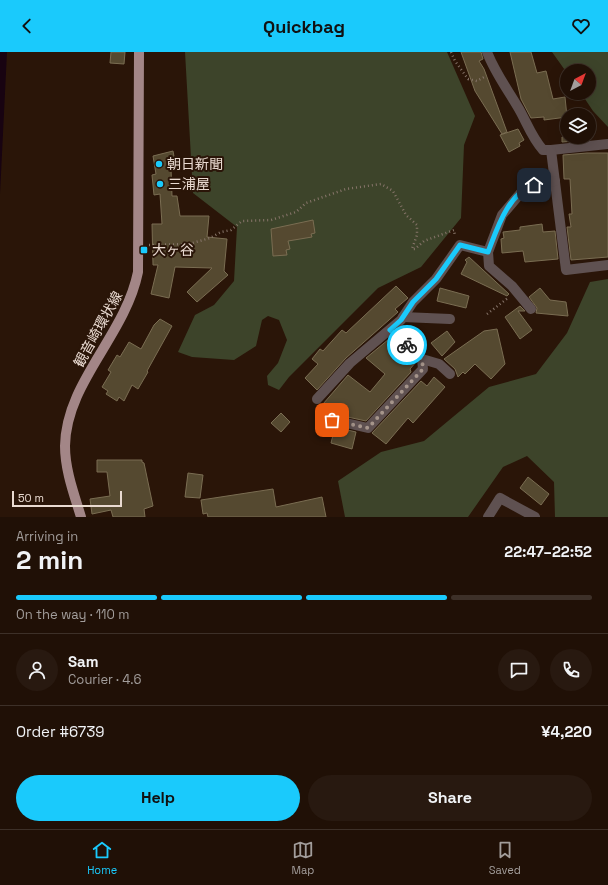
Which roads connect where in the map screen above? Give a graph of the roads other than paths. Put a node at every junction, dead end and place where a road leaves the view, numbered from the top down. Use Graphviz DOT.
graph roads {
  1 [pos="139,52"];
  2 [pos="487,52"];
  3 [pos="608,144"];
  4 [pos="551,150"];
  5 [pos="555,181"];
  6 [pos="488,252"];
  7 [pos="608,265"];
  8 [pos="531,309"];
  9 [pos="403,316"];
  10 [pos="450,319"];
  11 [pos="390,330"];
  12 [pos="422,359"];
  13 [pos="450,374"];
  14 [pos="317,399"];
  15 [pos="320,417"];
  16 [pos="81,517"];
  17 [pos="488,517"];
  18 [pos="535,517"];
  1 -- 16 [label="main road, 観音崎環状線"];
  2 -- 4 [label="street"];
  3 -- 4 [label="street"];
  4 -- 5 [label="street"];
  5 -- 6 [label="street"];
  5 -- 7 [label="street"];
  6 -- 8 [label="street"];
  6 -- 9 [label="street"];
  9 -- 10 [label="street"];
  9 -- 11 [label="street"];
  11 -- 12 [label="street"];
  11 -- 14 [label="street"];
  12 -- 13 [label="street"];
  12 -- 15 [label="street"];
  17 -- 18 [label="street"];
}
